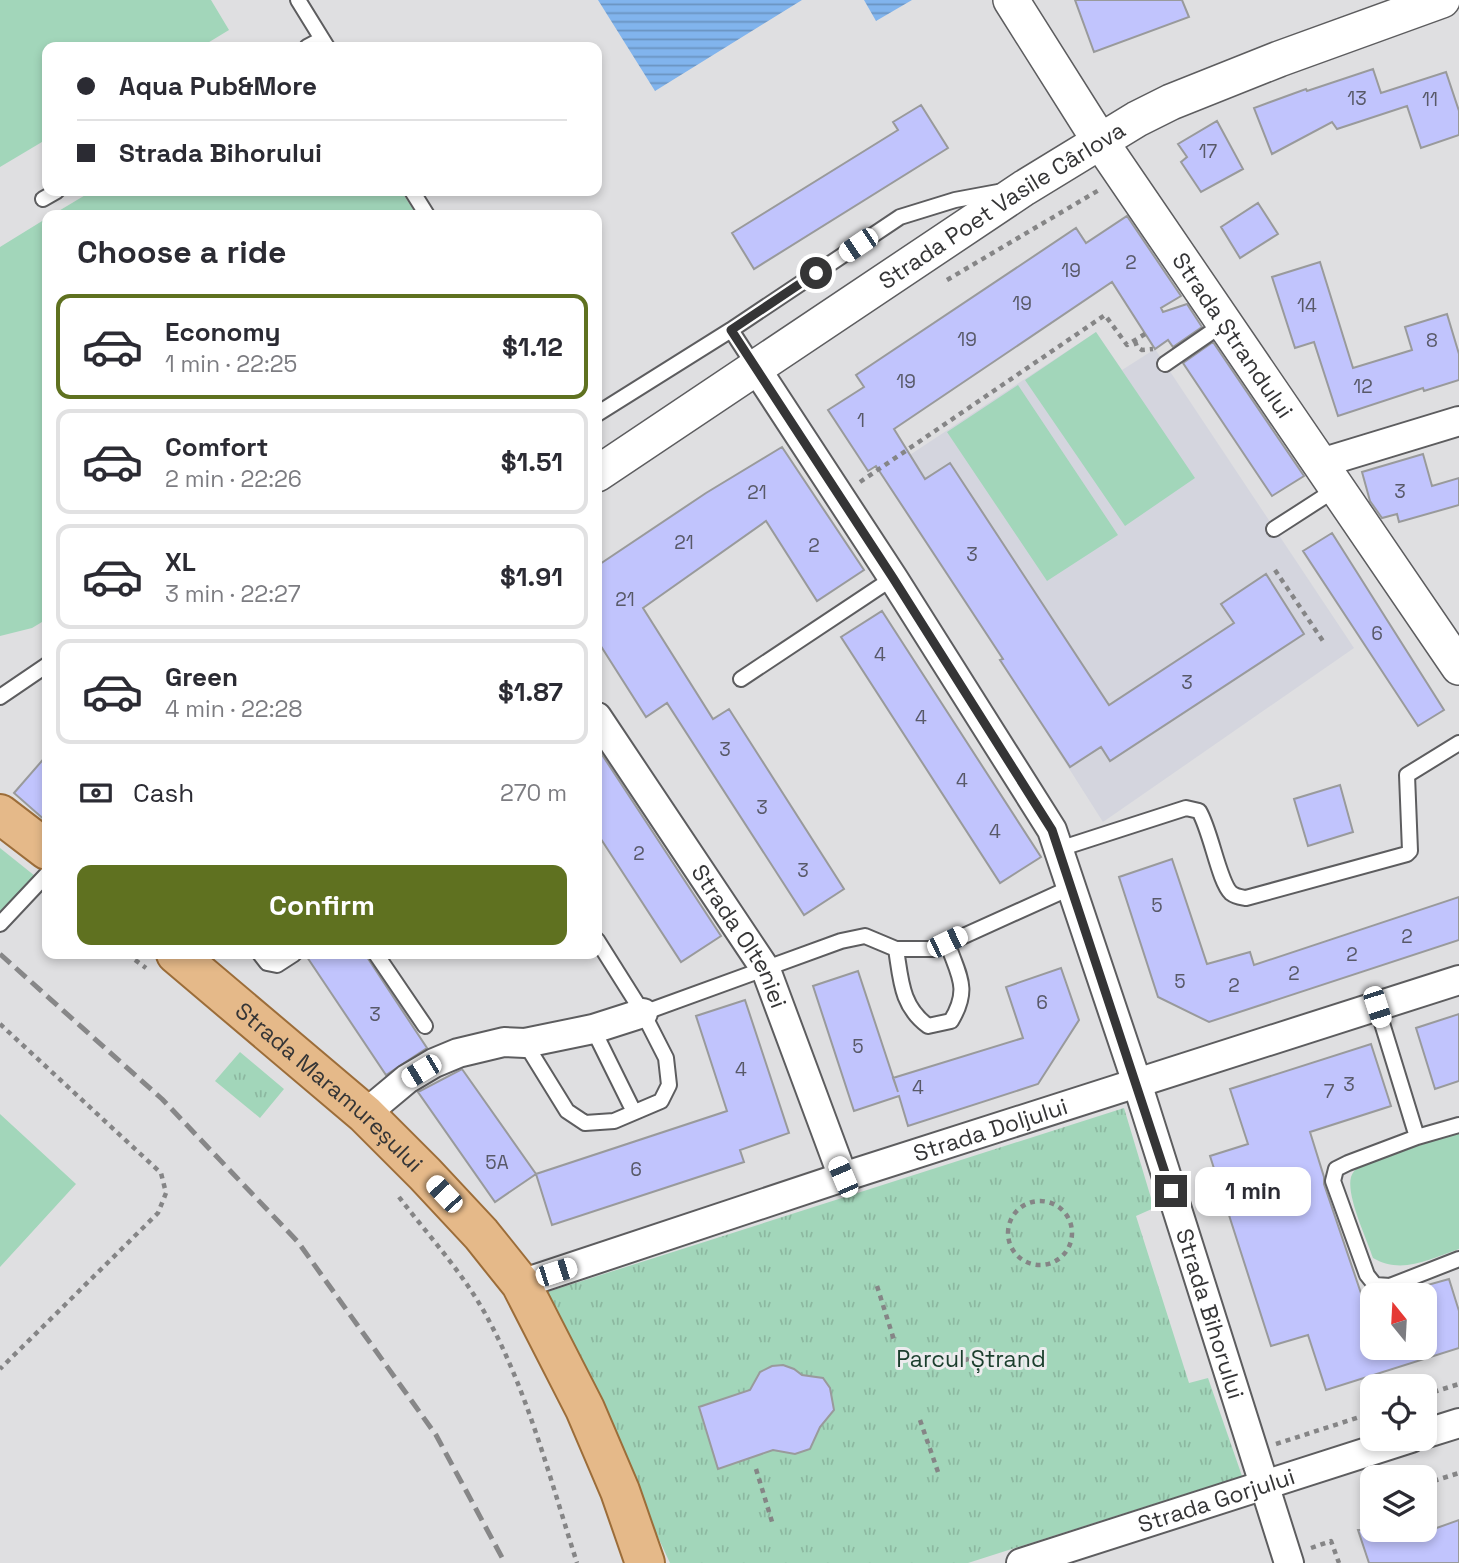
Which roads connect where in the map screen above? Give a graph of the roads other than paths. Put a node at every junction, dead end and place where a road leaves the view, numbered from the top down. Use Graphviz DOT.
graph roads {
  1 [pos="298,0"];
  2 [pos="1011,0"];
  3 [pos="1442,0"];
  4 [pos="324,42"];
  5 [pos="1100,141"];
  6 [pos="1024,188"];
  7 [pos="48,196"];
  8 [pos="43,199"];
  9 [pos="1224,323"];
  10 [pos="731,330"];
  11 [pos="1166,364"];
  12 [pos="755,367"];
  13 [pos="602,411"];
  14 [pos="1459,421"];
  15 [pos="602,471"];
  16 [pos="1329,475"];
  17 [pos="1274,529"];
  18 [pos="893,578"];
  19 [pos="1459,667"];
  20 [pos="42,668"];
  21 [pos="741,679"];
  22 [pos="0,697"];
  23 [pos="602,724"];
  24 [pos="1459,743"];
  25 [pos="0,814"];
  26 [pos="42,846"];
  27 [pos="1059,849"];
  28 [pos="42,879"];
  29 [pos="1072,887"];
  30 [pos="0,924"];
  31 [pos="947,942"];
  32 [pos="602,948"];
  33 [pos="896,949"];
  34 [pos="264,959"];
  35 [pos="287,959"];
  36 [pos="379,959"];
  37 [pos="162,962"];
  38 [pos="766,970"];
  39 [pos="1459,980"];
  40 [pos="1377,1007"];
  41 [pos="643,1013"];
  42 [pos="425,1026"];
  43 [pos="593,1030"];
  44 [pos="525,1043"];
  45 [pos="1137,1082"];
  46 [pos="634,1112"];
  47 [pos="365,1114"];
  48 [pos="1459,1125"];
  49 [pos="1417,1137"];
  50 [pos="843,1177"];
  51 [pos="1458,1261"];
  52 [pos="521,1284"];
  53 [pos="1459,1423"];
  54 [pos="1437,1430"];
  55 [pos="1372,1451"];
  56 [pos="1264,1487"];
  57 [pos="1296,1557"];
  58 [pos="645,1563"];
  59 [pos="1021,1563"];
  1 -- 4 [label="lane"];
  2 -- 5 [label="street, Strada Ștrandului"];
  3 -- 5 [label="street, Strada Poet Vasile Cârlova"];
  5 -- 6 [label="street, Strada Poet Vasile Cârlova"];
  5 -- 9 [label="street, Strada Ștrandului"];
  6 -- 10 [label="lane"];
  6 -- 12 [label="street, Strada Poet Vasile Cârlova"];
  7 -- 8 [label="lane"];
  9 -- 11 [label="lane"];
  9 -- 16 [label="street, Strada Ștrandului"];
  10 -- 12 [label="lane"];
  10 -- 13 [label="lane"];
  12 -- 15 [label="street, Strada Poet Vasile Cârlova"];
  12 -- 18 [label="street, Strada Bihorului"];
  14 -- 16 [label="street"];
  16 -- 17 [label="lane"];
  16 -- 19 [label="street, Strada Ștrandului"];
  18 -- 21 [label="lane"];
  18 -- 27 [label="street, Strada Bihorului"];
  20 -- 22 [label="lane"];
  23 -- 38 [label="street, Strada Olteniei"];
  24 -- 27 [label="lane"];
  25 -- 26 [label="main road"];
  27 -- 29 [label="street, Strada Bihorului"];
  28 -- 30 [label="lane"];
  29 -- 31 [label="lane"];
  29 -- 45 [label="street, Strada Bihorului"];
  31 -- 33 [label="lane"];
  31 -- 33 [label="lane"];
  32 -- 41 [label="lane"];
  33 -- 38 [label="lane"];
  34 -- 35 [label="lane"];
  36 -- 42 [label="lane"];
  37 -- 47 [label="main road, Strada Maramureșului"];
  38 -- 41 [label="lane"];
  38 -- 50 [label="street, Strada Olteniei"];
  39 -- 40 [label="street, Strada Doljului"];
  40 -- 45 [label="street, Strada Doljului"];
  40 -- 49 [label="lane"];
  41 -- 43 [label="street"];
  41 -- 46 [label="lane"];
  43 -- 44 [label="street"];
  43 -- 46 [label="lane"];
  44 -- 46 [label="lane"];
  44 -- 47 [label="street"];
  45 -- 50 [label="street, Strada Doljului"];
  45 -- 56 [label="street, Strada Bihorului"];
  47 -- 52 [label="main road, Strada Maramureșului"];
  48 -- 49 [label="lane"];
  49 -- 51 [label="lane"];
  50 -- 52 [label="street, Strada Doljului"];
  52 -- 58 [label="main road, Strada Maramureșului"];
  53 -- 54 [label="street"];
  55 -- 56 [label="street, Strada Gorjului"];
  56 -- 57 [label="street, Strada Bihorului"];
  56 -- 59 [label="street, Strada Gorjului"];
}
